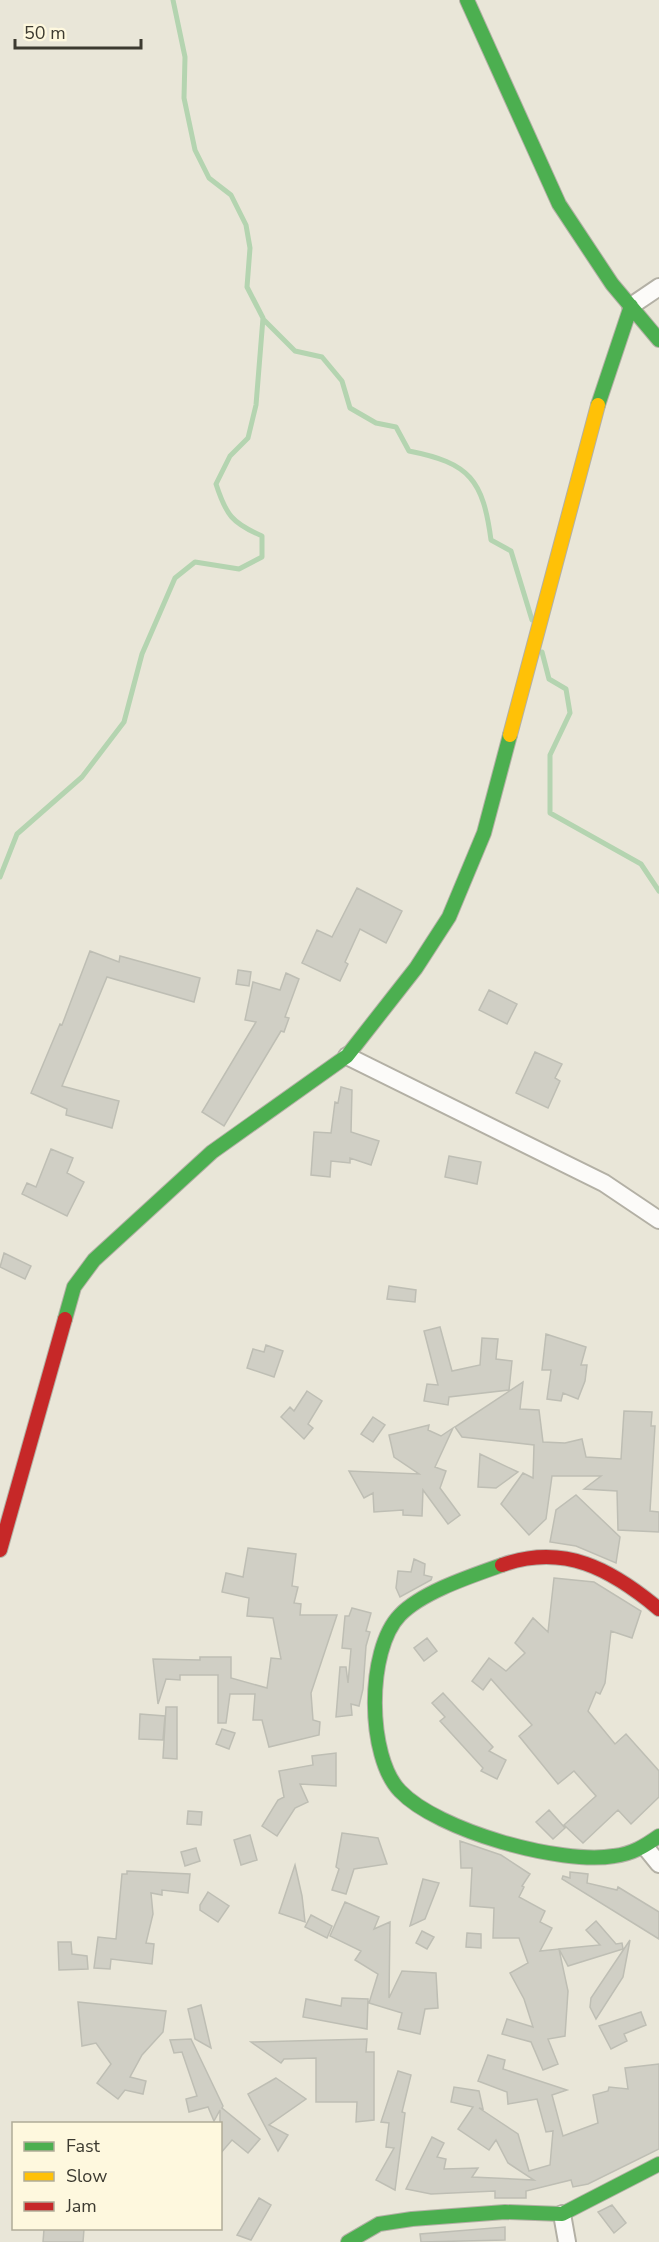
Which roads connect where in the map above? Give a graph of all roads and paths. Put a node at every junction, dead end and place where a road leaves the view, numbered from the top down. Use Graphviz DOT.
graph roads {
  1 [pos="467,0"];
  2 [pos="659,287"];
  3 [pos="631,306"];
  4 [pos="659,340"];
  5 [pos="346,1056"];
  6 [pos="659,1220"];
  7 [pos="0,1550"];
  8 [pos="659,1609"];
  9 [pos="659,1836"];
  10 [pos="646,1848"];
  11 [pos="659,1864"];
  12 [pos="659,2164"];
  13 [pos="562,2214"];
  14 [pos="348,2242"];
  15 [pos="567,2242"];
  1 -- 3 [label="street"];
  2 -- 3 [label="street"];
  3 -- 4 [label="street"];
  3 -- 5 [label="street"];
  5 -- 6 [label="street"];
  5 -- 7 [label="street"];
  8 -- 10 [label="street"];
  9 -- 10 [label="street"];
  10 -- 11 [label="street"];
  12 -- 13 [label="street"];
  13 -- 14 [label="street"];
  13 -- 15 [label="street"];
}
